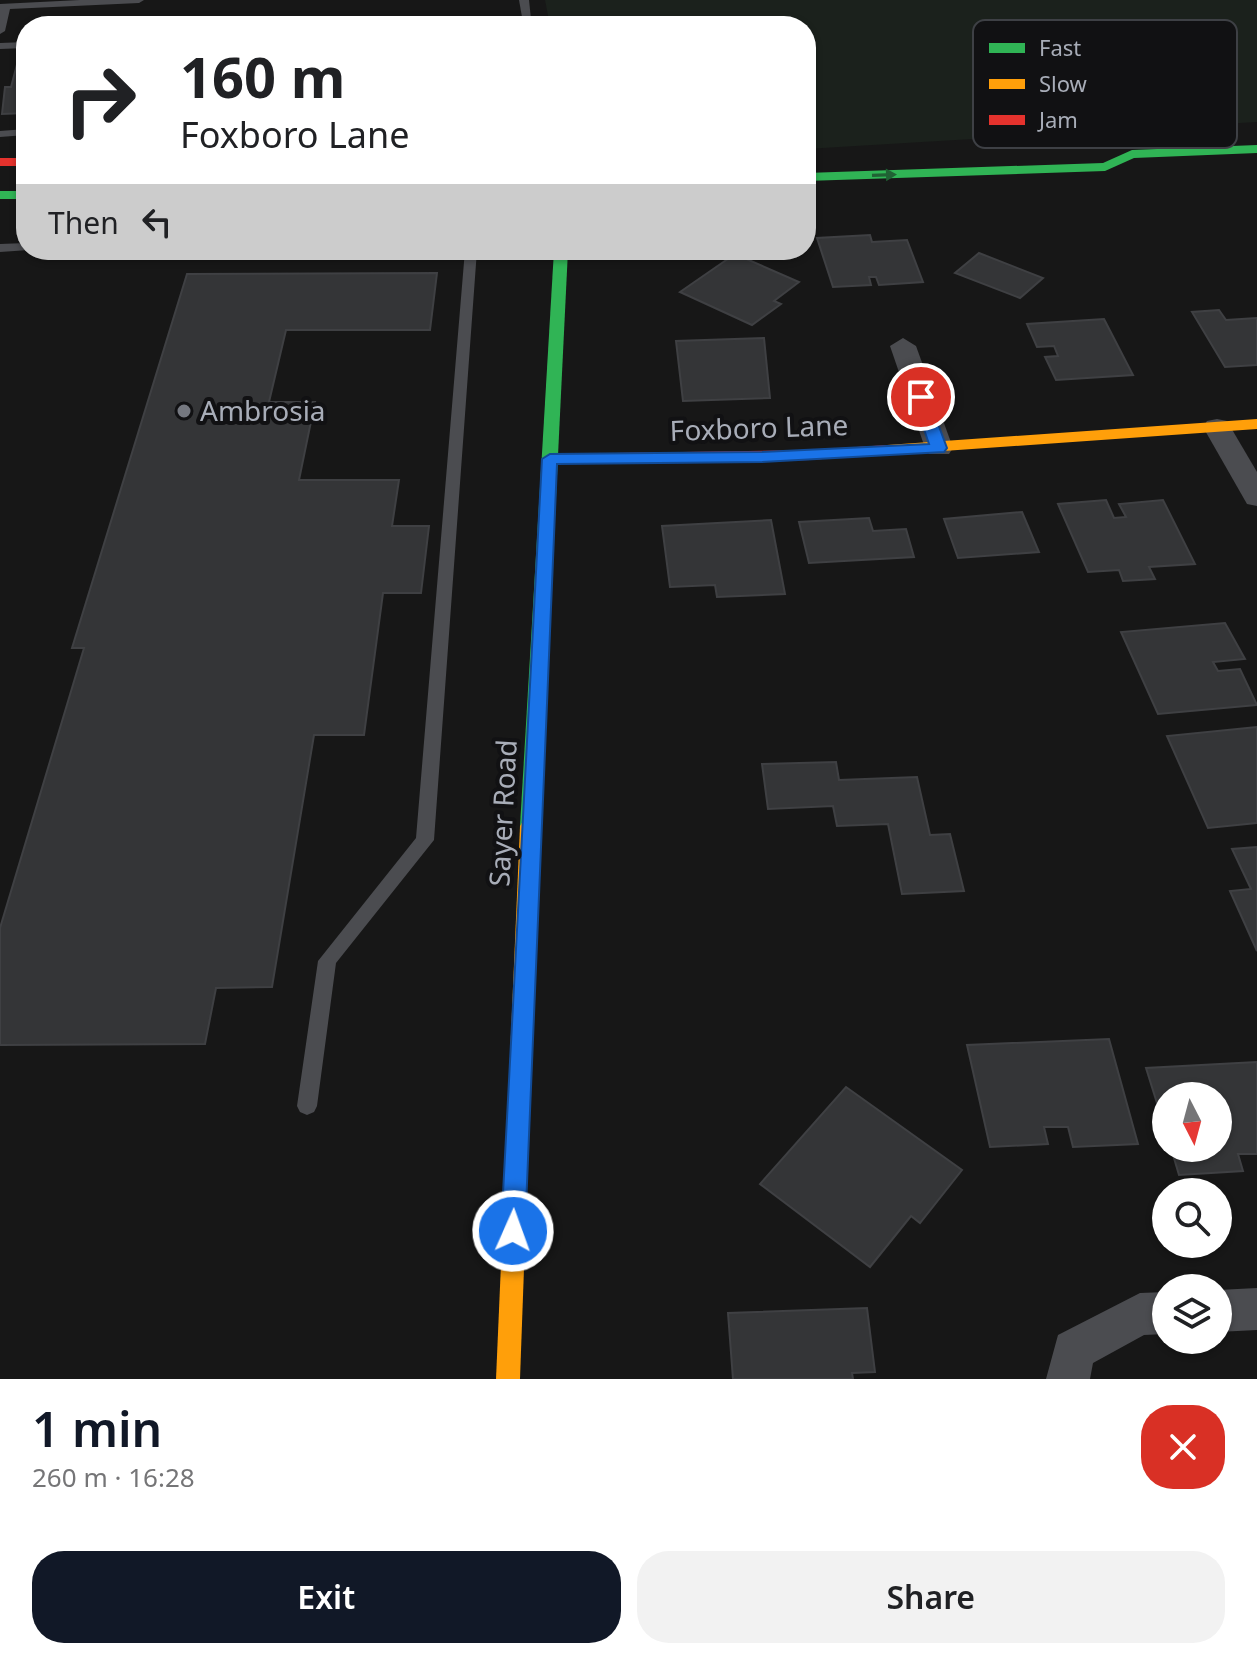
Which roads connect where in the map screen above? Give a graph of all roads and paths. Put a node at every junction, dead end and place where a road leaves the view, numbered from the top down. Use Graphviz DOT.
graph roads {
  1 [pos="139,0"];
  2 [pos="3,7"];
  3 [pos="0,31"];
  4 [pos="1115,148"];
  5 [pos="1257,149"];
  6 [pos="1132,154"];
  7 [pos="816,177"];
  8 [pos="470,260"];
  9 [pos="560,260"];
  10 [pos="903,346"];
  11 [pos="1257,424"];
  12 [pos="1217,427"];
  13 [pos="939,448"];
  14 [pos="550,459"];
  15 [pos="1257,497"];
  16 [pos="307,1106"];
  17 [pos="1257,1309"];
  18 [pos="1232,1310"];
  19 [pos="1152,1314"];
  20 [pos="1071,1365"];
  21 [pos="508,1379"];
  1 -- 2 [label="lane"];
  2 -- 3 [label="lane"];
  4 -- 6 [label="street"];
  5 -- 6 [label="street"];
  7 -- 6 [label="street, one-way"];
  8 -- 16 [label="lane"];
  9 -- 14 [label="street, Sayer Road"];
  10 -- 13 [label="street"];
  11 -- 12 [label="street, Foxboro Lane"];
  12 -- 13 [label="street, Foxboro Lane"];
  12 -- 15 [label="street"];
  13 -- 14 [label="street, Foxboro Lane"];
  14 -- 21 [label="street, Sayer Road"];
  17 -- 18 [label="street"];
  19 -- 20 [label="street"];
}
